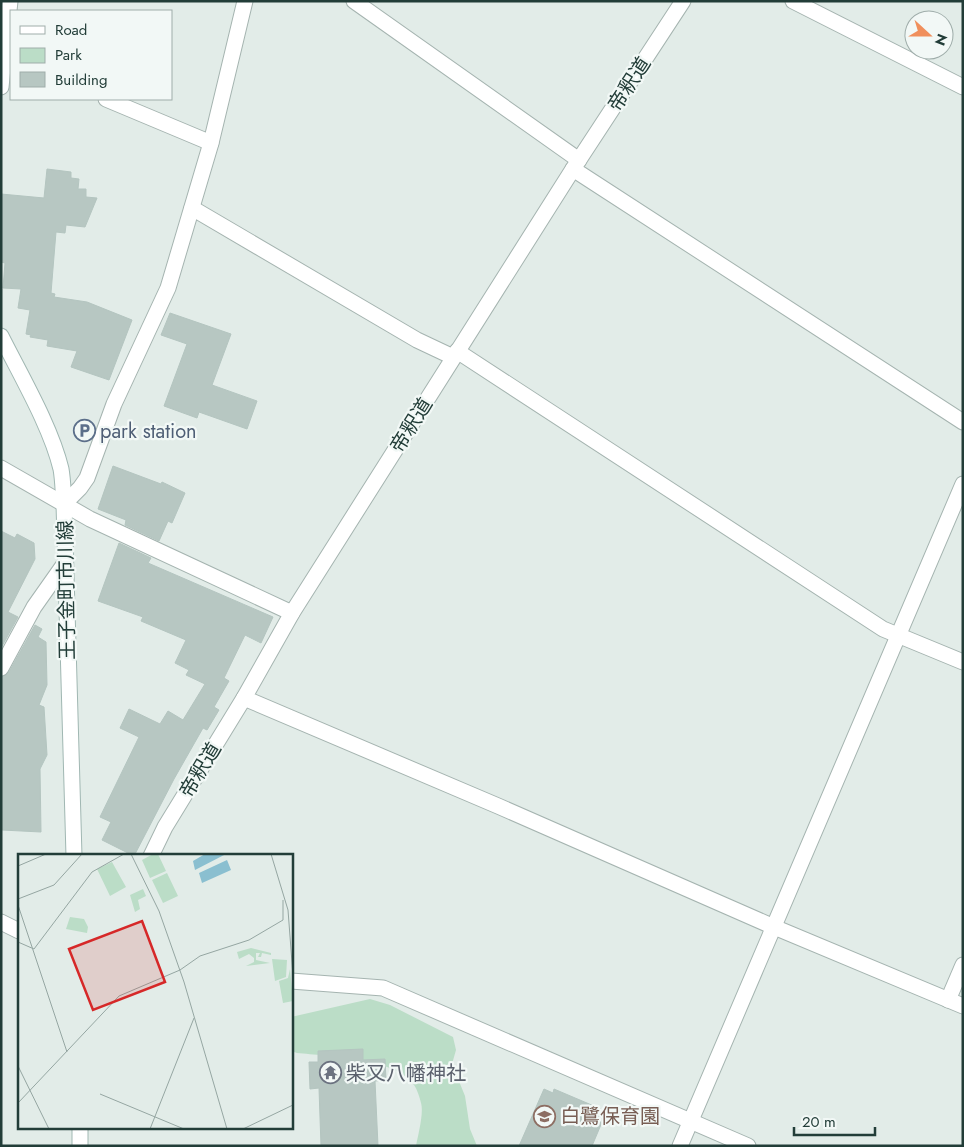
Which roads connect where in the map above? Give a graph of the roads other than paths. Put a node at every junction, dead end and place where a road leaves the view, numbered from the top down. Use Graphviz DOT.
graph roads {
  1 [pos="10,1"];
  2 [pos="245,1"];
  3 [pos="354,1"];
  4 [pos="793,1"];
  5 [pos="681,2"];
  6 [pos="8,58"];
  7 [pos="1,87"];
  8 [pos="963,87"];
  9 [pos="108,100"];
  10 [pos="211,143"];
  11 [pos="576,165"];
  12 [pos="192,208"];
  13 [pos="1,336"];
  14 [pos="455,354"];
  15 [pos="963,422"];
  16 [pos="1,468"];
  17 [pos="963,484"];
  18 [pos="64,504"];
  19 [pos="65,563"];
  20 [pos="292,613"];
  21 [pos="899,636"];
  22 [pos="963,662"];
  23 [pos="1,668"];
  24 [pos="244,698"];
  25 [pos="74,854"];
  26 [pos="152,854"];
  27 [pos="1,922"];
  28 [pos="774,927"];
  29 [pos="18,930"];
  30 [pos="963,965"];
  31 [pos="292,982"];
  32 [pos="948,1000"];
  33 [pos="963,1006"];
  34 [pos="690,1121"];
  35 [pos="80,1130"];
  36 [pos="80,1146"];
  37 [pos="680,1146"];
  38 [pos="748,1146"];
  1 -- 6 [label="street"];
  2 -- 10 [label="street"];
  3 -- 11 [label="street"];
  4 -- 8 [label="street"];
  5 -- 11 [label="street, 帝釈道"];
  6 -- 7 [label="street"];
  9 -- 10 [label="street"];
  10 -- 12 [label="street"];
  11 -- 14 [label="street, 帝釈道"];
  11 -- 15 [label="street"];
  12 -- 14 [label="street"];
  12 -- 18 [label="street"];
  13 -- 18 [label="street, 王子金町市川線"];
  14 -- 20 [label="street, 帝釈道"];
  14 -- 21 [label="street"];
  16 -- 18 [label="street"];
  17 -- 21 [label="street"];
  18 -- 19 [label="street, 王子金町市川線"];
  18 -- 20 [label="street"];
  19 -- 23 [label="street"];
  19 -- 25 [label="street, 王子金町市川線"];
  20 -- 24 [label="street, 帝釈道"];
  21 -- 22 [label="street"];
  21 -- 28 [label="street"];
  24 -- 26 [label="street, 帝釈道"];
  24 -- 28 [label="street"];
  27 -- 29 [label="street"];
  28 -- 32 [label="street"];
  28 -- 34 [label="street"];
  30 -- 32 [label="street"];
  31 -- 34 [label="street"];
  32 -- 33 [label="street"];
  34 -- 37 [label="street"];
  34 -- 38 [label="street"];
  35 -- 36 [label="street"];
}
